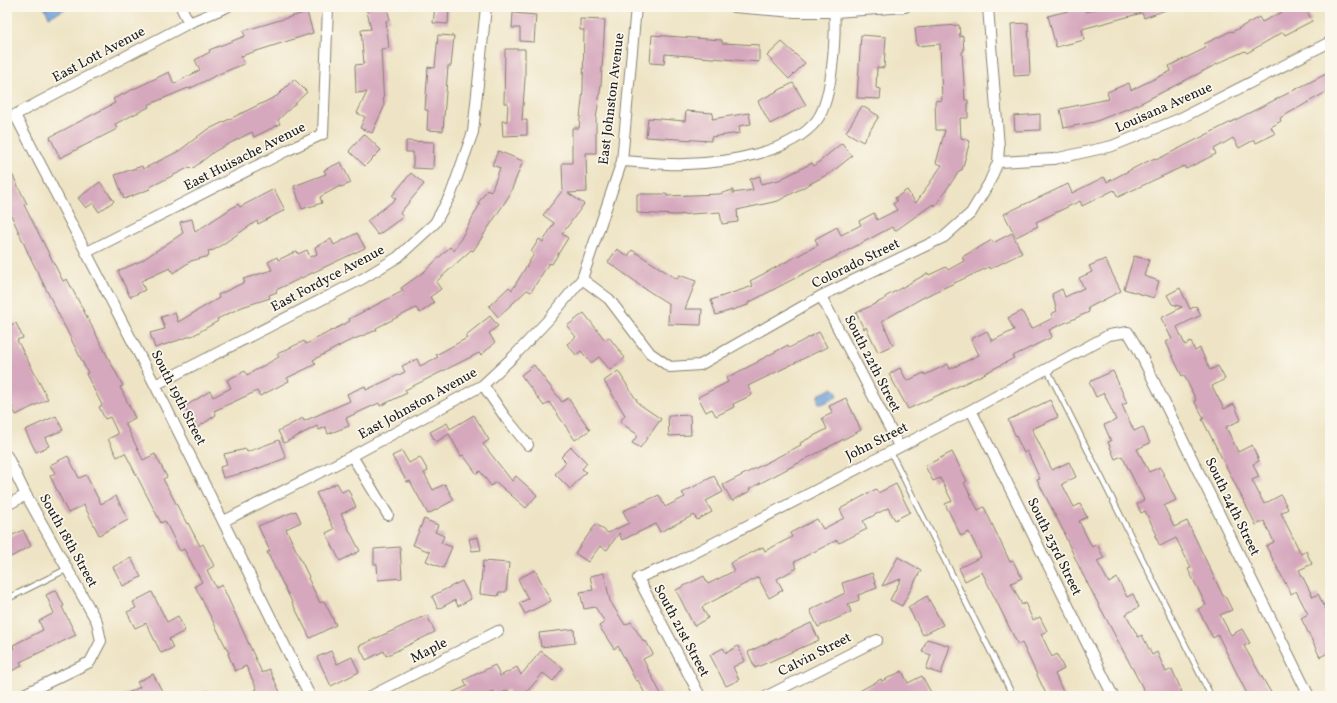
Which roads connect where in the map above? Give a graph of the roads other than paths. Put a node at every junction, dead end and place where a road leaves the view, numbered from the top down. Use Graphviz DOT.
graph roads {
  1 [pos="181,7"];
  2 [pos="227,7"];
  3 [pos="328,7"];
  4 [pos="486,7"];
  5 [pos="636,7"];
  6 [pos="734,7"];
  7 [pos="905,7"];
  8 [pos="988,7"];
  9 [pos="835,10"];
  10 [pos="189,23"];
  11 [pos="1330,42"];
  12 [pos="11,117"];
  13 [pos="622,161"];
  14 [pos="998,162"];
  15 [pos="87,252"];
  16 [pos="582,279"];
  17 [pos="821,296"];
  18 [pos="1128,332"];
  19 [pos="1047,369"];
  20 [pos="155,385"];
  21 [pos="484,385"];
  22 [pos="970,410"];
  23 [pos="528,445"];
  24 [pos="894,448"];
  25 [pos="7,456"];
  26 [pos="352,456"];
  27 [pos="26,495"];
  28 [pos="7,505"];
  29 [pos="388,515"];
  30 [pos="224,522"];
  31 [pos="67,569"];
  32 [pos="638,578"];
  33 [pos="7,599"];
  34 [pos="498,631"];
  35 [pos="876,640"];
  36 [pos="20,696"];
  37 [pos="203,696"];
  38 [pos="212,696"];
  39 [pos="310,696"];
  40 [pos="371,696"];
  41 [pos="700,696"];
  42 [pos="767,696"];
  43 [pos="1013,696"];
  44 [pos="1113,696"];
  45 [pos="1211,696"];
  46 [pos="1309,696"];
  1 -- 10 [label="street"];
  2 -- 10 [label="street, East Lott Avenue"];
  3 -- 15 [label="street, East Huisache Avenue"];
  4 -- 20 [label="street, East Fordyce Avenue"];
  5 -- 13 [label="street, East Johnston Avenue"];
  6 -- 9 [label="street"];
  7 -- 9 [label="street"];
  8 -- 14 [label="street, Colorado Street"];
  9 -- 13 [label="street"];
  10 -- 12 [label="street, East Lott Avenue"];
  11 -- 14 [label="street, Louisana Avenue"];
  12 -- 15 [label="street, South 19th Street"];
  13 -- 16 [label="street, East Johnston Avenue"];
  14 -- 17 [label="street, Colorado Street"];
  15 -- 20 [label="street, South 19th Street"];
  16 -- 17 [label="street, Colorado Street"];
  16 -- 21 [label="street, East Johnston Avenue"];
  17 -- 24 [label="street, South 22th Street"];
  18 -- 19 [label="street, John Street"];
  18 -- 46 [label="street, South 24th Street"];
  19 -- 22 [label="street, John Street"];
  19 -- 45 [label="lane"];
  20 -- 30 [label="street, South 19th Street"];
  21 -- 23 [label="street"];
  21 -- 26 [label="street, East Johnston Avenue"];
  22 -- 24 [label="street, John Street"];
  22 -- 44 [label="street, South 23rd Street"];
  24 -- 32 [label="street, John Street"];
  24 -- 43 [label="lane"];
  25 -- 27 [label="street, South 18th Street"];
  26 -- 29 [label="street"];
  26 -- 30 [label="street, East Johnston Avenue"];
  27 -- 28 [label="street"];
  27 -- 31 [label="street, South 18th Street"];
  30 -- 39 [label="street, South 19th Street"];
  31 -- 33 [label="lane"];
  31 -- 36 [label="street, South 18th Street"];
  32 -- 41 [label="street, South 21st Street"];
  34 -- 40 [label="street, Maple"];
  35 -- 42 [label="street, Calvin Street"];
  37 -- 38 [label="lane"];
}
